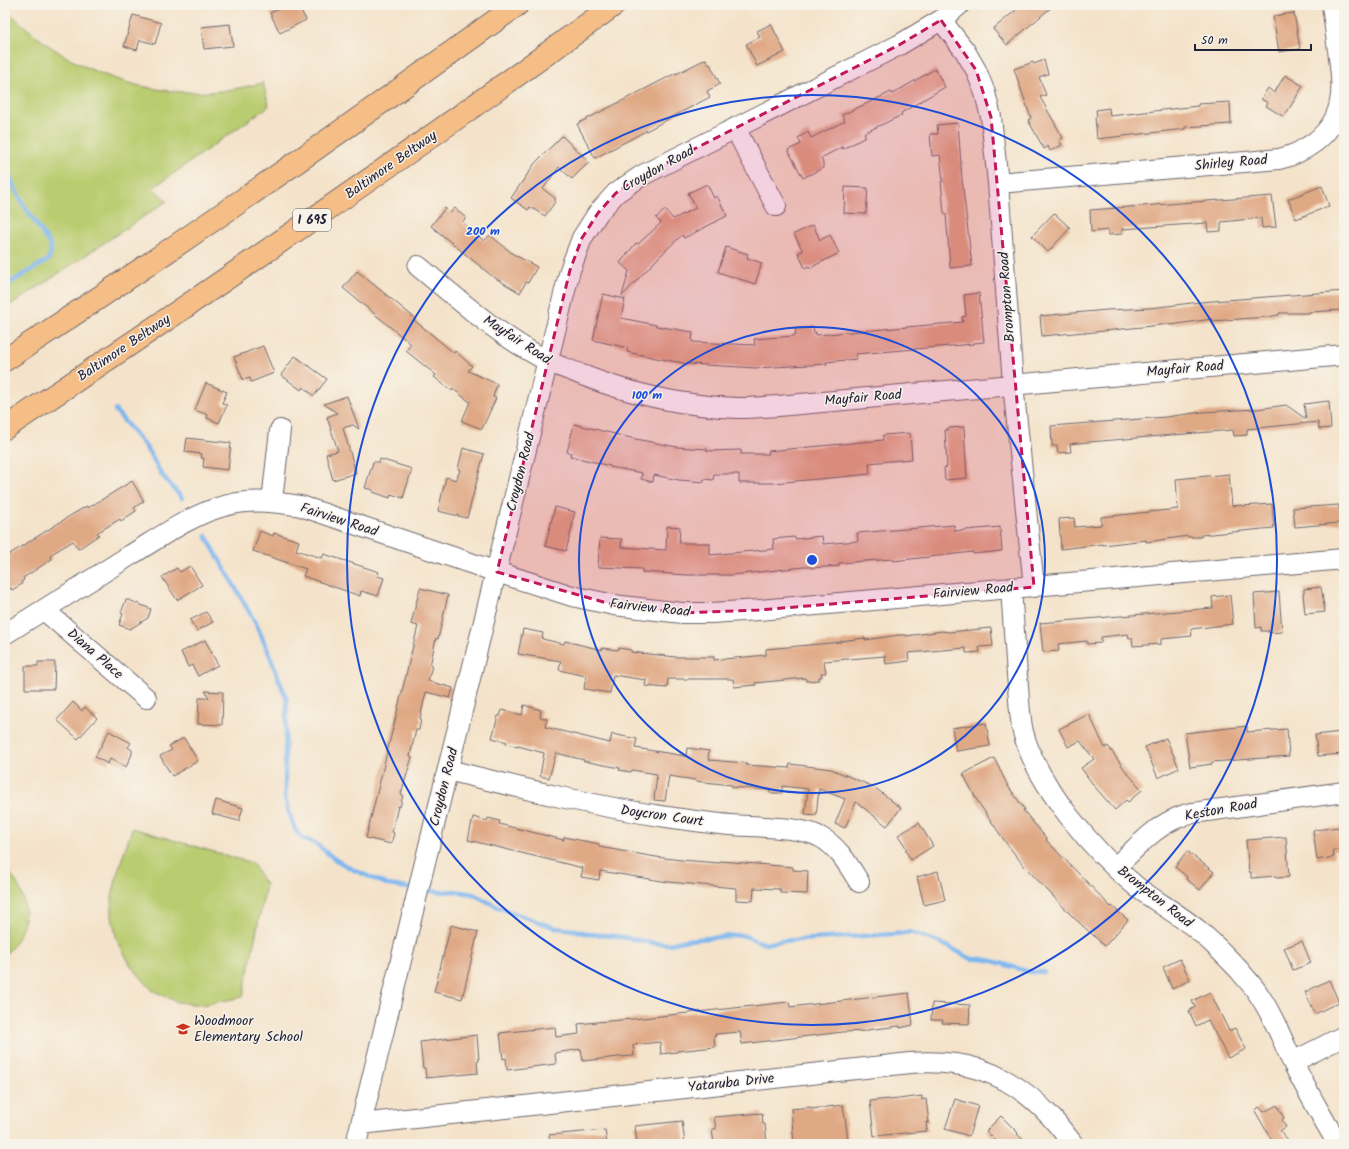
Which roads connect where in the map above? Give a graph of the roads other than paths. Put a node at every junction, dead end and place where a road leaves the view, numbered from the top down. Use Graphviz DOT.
graph roads {
  1 [pos="517,5"];
  2 [pos="614,5"];
  3 [pos="959,5"];
  4 [pos="1332,5"];
  5 [pos="941,20"];
  6 [pos="735,128"];
  7 [pos="998,183"];
  8 [pos="776,206"];
  9 [pos="418,266"];
  10 [pos="1344,355"];
  11 [pos="5,360"];
  12 [pos="548,362"];
  13 [pos="1013,384"];
  14 [pos="5,428"];
  15 [pos="280,430"];
  16 [pos="272,501"];
  17 [pos="1344,559"];
  18 [pos="497,572"];
  19 [pos="1034,586"];
  20 [pos="1012,588"];
  21 [pos="44,610"];
  22 [pos="5,634"];
  23 [pos="146,698"];
  24 [pos="448,770"];
  25 [pos="1344,792"];
  26 [pos="1115,868"];
  27 [pos="859,882"];
  28 [pos="1344,1036"];
  29 [pos="1293,1062"];
  30 [pos="360,1124"];
  31 [pos="356,1144"];
  32 [pos="1073,1144"];
  33 [pos="1338,1144"];
  1 -- 11 [label="highway"];
  2 -- 14 [label="highway, Baltimore Beltway / I 695"];
  3 -- 5 [label="street, Croydon Road"];
  4 -- 7 [label="street, Shirley Road"];
  5 -- 6 [label="street, Croydon Road"];
  5 -- 7 [label="street, Brompton Road"];
  6 -- 8 [label="street"];
  6 -- 12 [label="street, Croydon Road"];
  7 -- 13 [label="street, Brompton Road"];
  9 -- 12 [label="street, Mayfair Road"];
  10 -- 13 [label="street, Mayfair Road"];
  12 -- 13 [label="street, Mayfair Road"];
  12 -- 18 [label="street, Croydon Road"];
  13 -- 19 [label="street, Brompton Road"];
  15 -- 16 [label="street"];
  16 -- 18 [label="street, Fairview Road"];
  16 -- 21 [label="street, Fairview Road"];
  17 -- 19 [label="street, Fairview Road"];
  18 -- 20 [label="street, Fairview Road"];
  18 -- 24 [label="street, Croydon Road"];
  19 -- 20 [label="street, Fairview Road"];
  20 -- 26 [label="street, Brompton Road"];
  21 -- 22 [label="street, Fairview Road"];
  21 -- 23 [label="street, Diana Place"];
  24 -- 27 [label="street, Doycron Court"];
  24 -- 30 [label="street, Croydon Road"];
  25 -- 26 [label="street, Keston Road"];
  26 -- 29 [label="street, Brompton Road"];
  28 -- 29 [label="street"];
  29 -- 33 [label="street, Brompton Road"];
  30 -- 31 [label="street, Croydon Road"];
  30 -- 32 [label="street, Yataruba Drive"];
}
